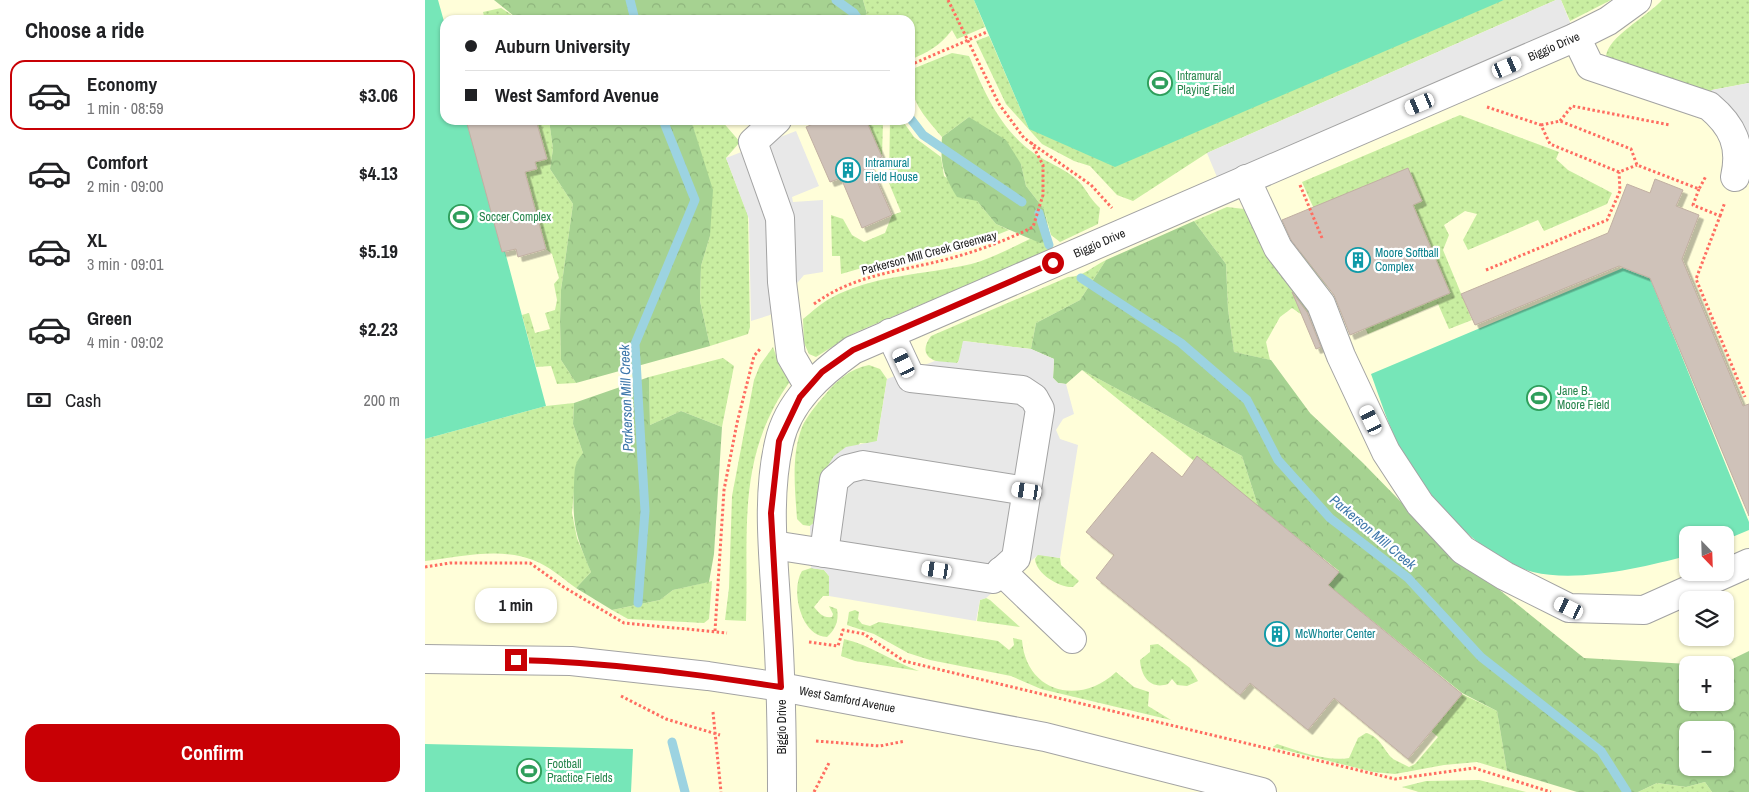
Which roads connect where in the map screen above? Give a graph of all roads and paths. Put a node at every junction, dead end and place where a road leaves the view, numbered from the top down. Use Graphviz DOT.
graph roads {
  1 [pos="948,0"];
  2 [pos="1637,0"];
  3 [pos="987,32"];
  4 [pos="1576,37"];
  5 [pos="968,40"];
  6 [pos="915,63"];
  7 [pos="1483,105"];
  8 [pos="1560,121"];
  9 [pos="772,125"];
  10 [pos="1541,125"];
  11 [pos="1680,127"];
  12 [pos="1031,142"];
  13 [pos="1637,165"];
  14 [pos="1619,172"];
  15 [pos="1708,172"];
  16 [pos="1735,177"];
  17 [pos="1246,179"];
  18 [pos="1297,179"];
  19 [pos="1699,189"];
  20 [pos="1131,229"];
  21 [pos="1322,238"];
  22 [pos="1486,270"];
  23 [pos="812,305"];
  24 [pos="891,334"];
  25 [pos="764,344"];
  26 [pos="809,387"];
  27 [pos="1745,397"];
  28 [pos="1027,491"];
  29 [pos="773,545"];
  30 [pos="824,553"];
  31 [pos="1749,563"];
  32 [pos="425,567"];
  33 [pos="1001,571"];
  34 [pos="715,631"];
  35 [pos="727,633"];
  36 [pos="1072,640"];
  37 [pos="809,642"];
  38 [pos="425,659"];
  39 [pos="781,687"];
  40 [pos="618,694"];
  41 [pos="713,712"];
  42 [pos="715,734"];
  43 [pos="720,734"];
  44 [pos="816,741"];
  45 [pos="822,742"];
  46 [pos="830,761"];
  47 [pos="721,792"];
  48 [pos="782,792"];
  49 [pos="814,792"];
  50 [pos="1262,792"];
  51 [pos="1551,792"];
  1 -- 5 [label="path, Parkerson Mill Creek Greenway"];
  2 -- 4 [label="street, Biggio Drive"];
  3 -- 5 [label="path"];
  4 -- 16 [label="street"];
  4 -- 17 [label="street, Biggio Drive"];
  5 -- 6 [label="path"];
  5 -- 12 [label="path, Parkerson Mill Creek Greenway"];
  7 -- 10 [label="path"];
  8 -- 10 [label="path"];
  8 -- 11 [label="path"];
  8 -- 13 [label="path"];
  9 -- 26 [label="street"];
  10 -- 14 [label="path"];
  12 -- 20 [label="path, Parkerson Mill Creek Greenway"];
  12 -- 23 [label="path, Parkerson Mill Creek Greenway"];
  13 -- 14 [label="path"];
  13 -- 19 [label="path"];
  14 -- 22 [label="path"];
  15 -- 19 [label="path"];
  17 -- 20 [label="street, Biggio Drive"];
  17 -- 31 [label="street"];
  18 -- 21 [label="path"];
  19 -- 27 [label="path"];
  20 -- 24 [label="street, Biggio Drive"];
  24 -- 26 [label="street, Biggio Drive"];
  24 -- 28 [label="street"];
  25 -- 34 [label="path"];
  26 -- 29 [label="street, Biggio Drive"];
  28 -- 30 [label="street"];
  28 -- 33 [label="street"];
  29 -- 30 [label="street"];
  29 -- 39 [label="street, Biggio Drive"];
  30 -- 33 [label="street"];
  32 -- 34 [label="path"];
  33 -- 36 [label="street"];
  34 -- 35 [label="path"];
  37 -- 51 [label="path"];
  38 -- 39 [label="street, West Samford Avenue"];
  39 -- 48 [label="street, Biggio Drive"];
  39 -- 50 [label="street, West Samford Avenue"];
  40 -- 42 [label="path"];
  41 -- 42 [label="path"];
  42 -- 43 [label="path"];
  42 -- 47 [label="path"];
  44 -- 45 [label="path"];
  46 -- 49 [label="path"];
}
